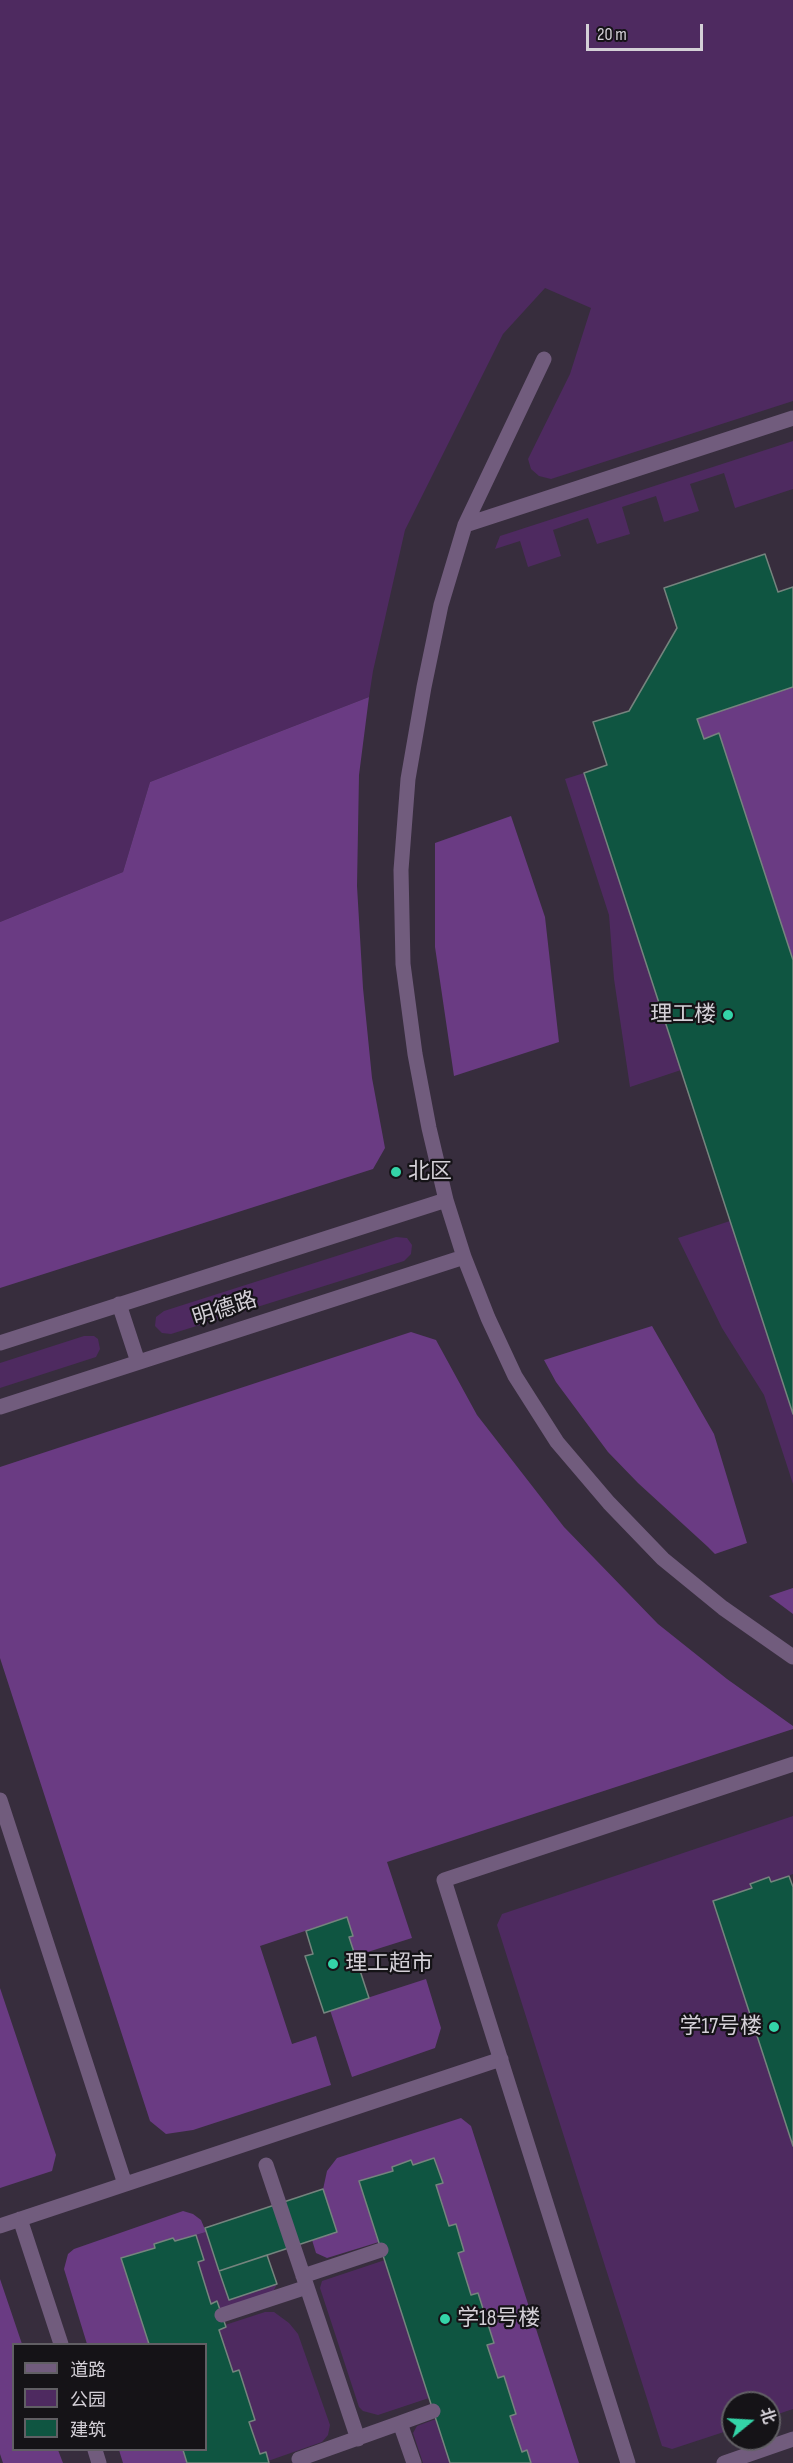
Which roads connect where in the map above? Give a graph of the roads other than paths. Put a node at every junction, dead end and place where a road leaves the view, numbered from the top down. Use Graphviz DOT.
graph roads {
  1 [pos="544,359"];
  2 [pos="793,418"];
  3 [pos="465,525"];
  4 [pos="446,1200"];
  5 [pos="464,1257"];
  6 [pos="120,1304"];
  7 [pos="0,1343"];
  8 [pos="138,1362"];
  9 [pos="0,1407"];
  10 [pos="793,1658"];
  11 [pos="793,1764"];
  12 [pos="0,1800"];
  13 [pos="501,2059"];
  14 [pos="266,2165"];
  15 [pos="125,2184"];
  16 [pos="20,2219"];
  17 [pos="0,2226"];
  18 [pos="381,2250"];
  19 [pos="305,2282"];
  20 [pos="222,2315"];
  21 [pos="61,2343"];
  22 [pos="433,2411"];
  23 [pos="400,2423"];
  24 [pos="358,2439"];
  25 [pos="793,2439"];
  26 [pos="296,2462"];
  27 [pos="414,2463"];
  28 [pos="628,2463"];
  29 [pos="724,2463"];
  1 -- 3 [label="lane"];
  2 -- 3 [label="lane"];
  3 -- 4 [label="lane"];
  4 -- 5 [label="lane"];
  4 -- 6 [label="lane, 明德路"];
  5 -- 8 [label="lane, 明德路"];
  5 -- 10 [label="lane"];
  6 -- 7 [label="lane, 明德路"];
  6 -- 8 [label="lane"];
  8 -- 9 [label="lane, 明德路"];
  11 -- 13 [label="lane"];
  12 -- 15 [label="lane"];
  13 -- 15 [label="lane"];
  13 -- 28 [label="lane"];
  14 -- 19 [label="lane"];
  15 -- 16 [label="lane"];
  16 -- 17 [label="lane"];
  16 -- 21 [label="lane"];
  18 -- 19 [label="lane"];
  19 -- 20 [label="lane"];
  19 -- 24 [label="lane"];
  22 -- 23 [label="lane"];
  23 -- 24 [label="lane"];
  23 -- 27 [label="lane"];
  24 -- 26 [label="lane"];
  25 -- 29 [label="lane"];
}
